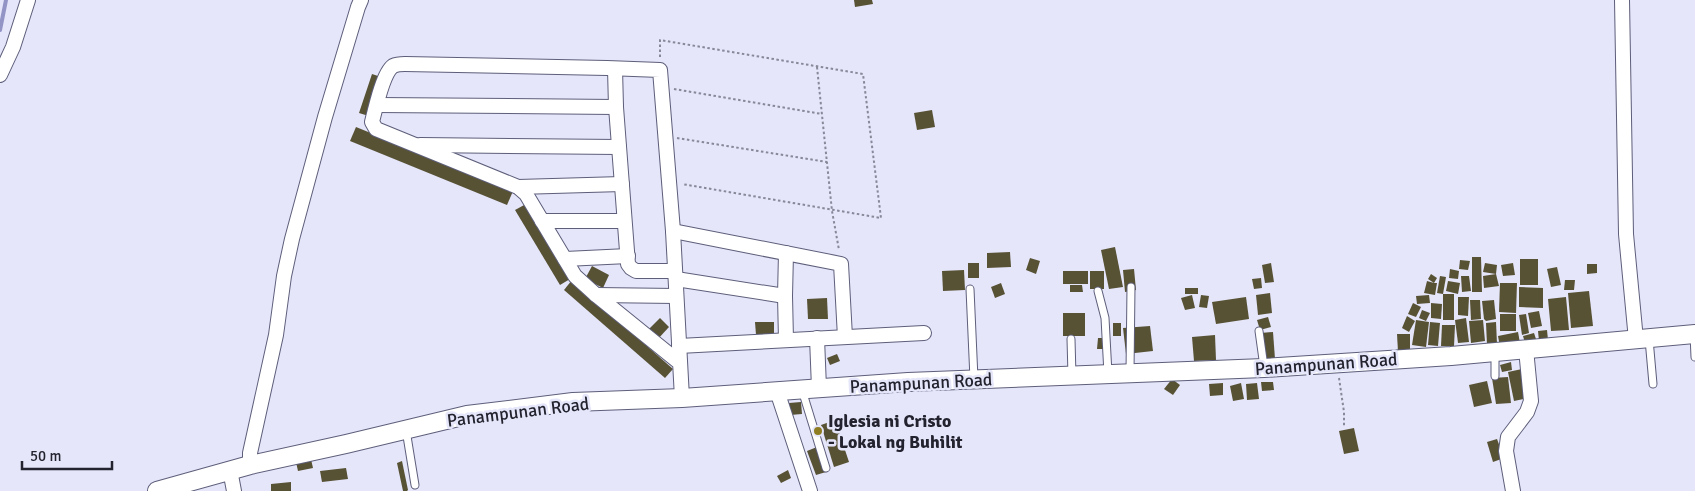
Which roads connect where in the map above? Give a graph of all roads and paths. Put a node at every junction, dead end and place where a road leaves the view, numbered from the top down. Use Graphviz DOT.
graph roads {
  1 [pos="28,0"];
  2 [pos="361,0"];
  3 [pos="1622,0"];
  4 [pos="818,66"];
  5 [pos="615,68"];
  6 [pos="660,70"];
  7 [pos="0,75"];
  8 [pos="662,87"];
  9 [pos="377,105"];
  10 [pos="616,107"];
  11 [pos="822,114"];
  12 [pos="665,136"];
  13 [pos="412,145"];
  14 [pos="619,147"];
  15 [pos="827,162"];
  16 [pos="670,182"];
  17 [pos="622,184"];
  18 [pos="518,187"];
  19 [pos="832,211"];
  20 [pos="624,220"];
  21 [pos="542,221"];
  22 [pos="673,232"];
  23 [pos="786,253"];
  24 [pos="628,256"];
  25 [pos="564,259"];
  26 [pos="841,264"];
  27 [pos="676,275"];
  28 [pos="1131,288"];
  29 [pos="970,289"];
  30 [pos="1098,291"];
  31 [pos="596,295"];
  32 [pos="676,296"];
  33 [pos="785,296"];
  34 [pos="1259,331"];
  35 [pos="924,333"];
  36 [pos="1694,334"];
  37 [pos="845,337"];
  38 [pos="817,338"];
  39 [pos="1071,339"];
  40 [pos="1642,339"];
  41 [pos="786,340"];
  42 [pos="679,346"];
  43 [pos="1526,349"];
  44 [pos="1495,352"];
  45 [pos="1695,357"];
  46 [pos="680,363"];
  47 [pos="1337,364"];
  48 [pos="1264,368"];
  49 [pos="1130,374"];
  50 [pos="1108,375"];
  51 [pos="1072,376"];
  52 [pos="1495,376"];
  53 [pos="974,380"];
  54 [pos="1654,384"];
  55 [pos="811,389"];
  56 [pos="777,391"];
  57 [pos="682,398"];
  58 [pos="1344,427"];
  59 [pos="406,430"];
  60 [pos="250,464"];
  61 [pos="826,468"];
  62 [pos="230,470"];
  63 [pos="415,486"];
  64 [pos="157,491"];
  65 [pos="234,491"];
  66 [pos="810,491"];
  67 [pos="1513,491"];
  1 -- 7 [label="street"];
  2 -- 60 [label="street"];
  3 -- 40 [label="street"];
  4 -- 6 [label="path"];
  4 -- 11 [label="path"];
  4 -- 19 [label="path"];
  5 -- 6 [label="street"];
  5 -- 9 [label="street"];
  5 -- 10 [label="street"];
  6 -- 8 [label="street"];
  8 -- 11 [label="path"];
  8 -- 12 [label="street"];
  9 -- 10 [label="street"];
  9 -- 13 [label="street"];
  10 -- 14 [label="street"];
  11 -- 15 [label="path"];
  12 -- 15 [label="path"];
  12 -- 16 [label="street"];
  13 -- 14 [label="street"];
  13 -- 18 [label="street"];
  14 -- 17 [label="street"];
  15 -- 19 [label="path"];
  16 -- 19 [label="path"];
  16 -- 22 [label="street"];
  17 -- 18 [label="street"];
  17 -- 20 [label="street"];
  18 -- 21 [label="street"];
  19 -- 26 [label="path"];
  20 -- 21 [label="street"];
  20 -- 24 [label="street"];
  21 -- 25 [label="street"];
  22 -- 23 [label="street"];
  22 -- 27 [label="street"];
  23 -- 26 [label="street"];
  23 -- 33 [label="street"];
  24 -- 25 [label="street"];
  24 -- 27 [label="street"];
  25 -- 31 [label="street"];
  26 -- 37 [label="street"];
  27 -- 32 [label="street"];
  27 -- 33 [label="street"];
  28 -- 49 [label="lane"];
  29 -- 53 [label="lane"];
  30 -- 50 [label="lane"];
  31 -- 32 [label="street"];
  31 -- 46 [label="street"];
  32 -- 42 [label="street"];
  33 -- 41 [label="street"];
  34 -- 48 [label="lane"];
  35 -- 37 [label="street"];
  36 -- 40 [label="street, Panampunan Road"];
  36 -- 45 [label="lane"];
  37 -- 38 [label="street"];
  38 -- 41 [label="street"];
  38 -- 55 [label="street"];
  39 -- 51 [label="lane"];
  40 -- 43 [label="street, Panampunan Road"];
  40 -- 54 [label="lane"];
  41 -- 42 [label="street"];
  42 -- 46 [label="street"];
  43 -- 44 [label="street, Panampunan Road"];
  43 -- 67 [label="street"];
  44 -- 47 [label="street, Panampunan Road"];
  44 -- 52 [label="lane"];
  46 -- 57 [label="street"];
  47 -- 48 [label="street, Panampunan Road"];
  47 -- 58 [label="path"];
  48 -- 49 [label="street, Panampunan Road"];
  49 -- 50 [label="street, Panampunan Road"];
  50 -- 51 [label="street, Panampunan Road"];
  51 -- 53 [label="street, Panampunan Road"];
  53 -- 55 [label="street, Panampunan Road"];
  55 -- 56 [label="street, Panampunan Road"];
  55 -- 61 [label="lane"];
  56 -- 57 [label="street, Panampunan Road"];
  56 -- 66 [label="street"];
  57 -- 59 [label="street, Panampunan Road"];
  59 -- 60 [label="street, Panampunan Road"];
  59 -- 63 [label="lane"];
  60 -- 62 [label="street, Panampunan Road"];
  62 -- 64 [label="street, Panampunan Road"];
  62 -- 65 [label="street"];
}
